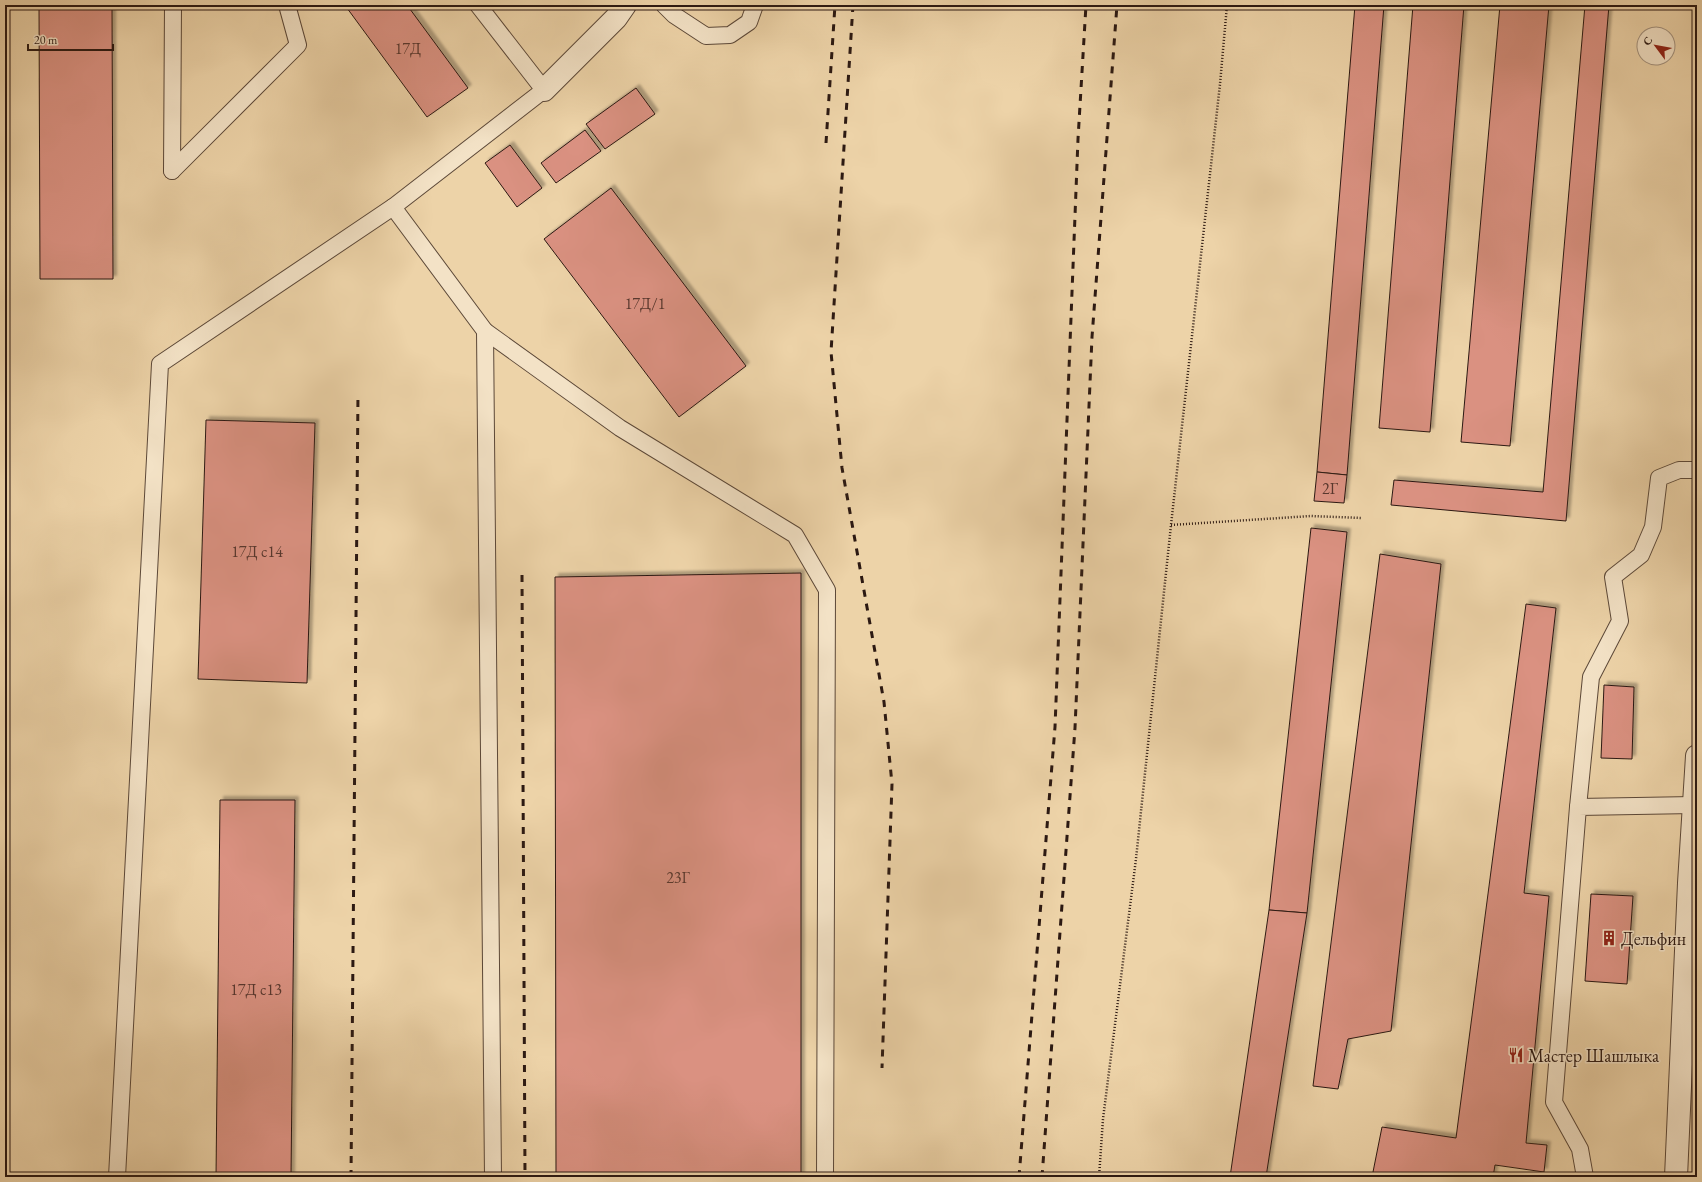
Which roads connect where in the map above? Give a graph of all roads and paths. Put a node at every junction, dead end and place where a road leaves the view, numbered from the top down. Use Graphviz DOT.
graph roads {
  1 [pos="173,5"];
  2 [pos="287,5"];
  3 [pos="478,5"];
  4 [pos="625,5"];
  5 [pos="664,5"];
  6 [pos="755,5"];
  7 [pos="1227,5"];
  8 [pos="544,90"];
  9 [pos="393,207"];
  10 [pos="485,330"];
  11 [pos="1697,470"];
  12 [pos="1362,518"];
  13 [pos="1171,525"];
  14 [pos="1697,756"];
  15 [pos="1694,805"];
  16 [pos="1578,807"];
  17 [pos="117,1177"];
  18 [pos="493,1177"];
  19 [pos="825,1177"];
  20 [pos="1099,1177"];
  21 [pos="1585,1177"];
  22 [pos="1676,1177"];
  1 -- 2 [label="lane"];
  3 -- 8 [label="lane"];
  4 -- 8 [label="street"];
  5 -- 6 [label="lane"];
  7 -- 13 [label="path"];
  8 -- 9 [label="lane"];
  9 -- 10 [label="lane"];
  9 -- 17 [label="lane"];
  10 -- 18 [label="lane"];
  10 -- 19 [label="lane"];
  11 -- 16 [label="lane"];
  12 -- 13 [label="path"];
  13 -- 20 [label="path"];
  14 -- 15 [label="street"];
  15 -- 16 [label="lane"];
  15 -- 22 [label="street"];
  16 -- 21 [label="lane"];
}
